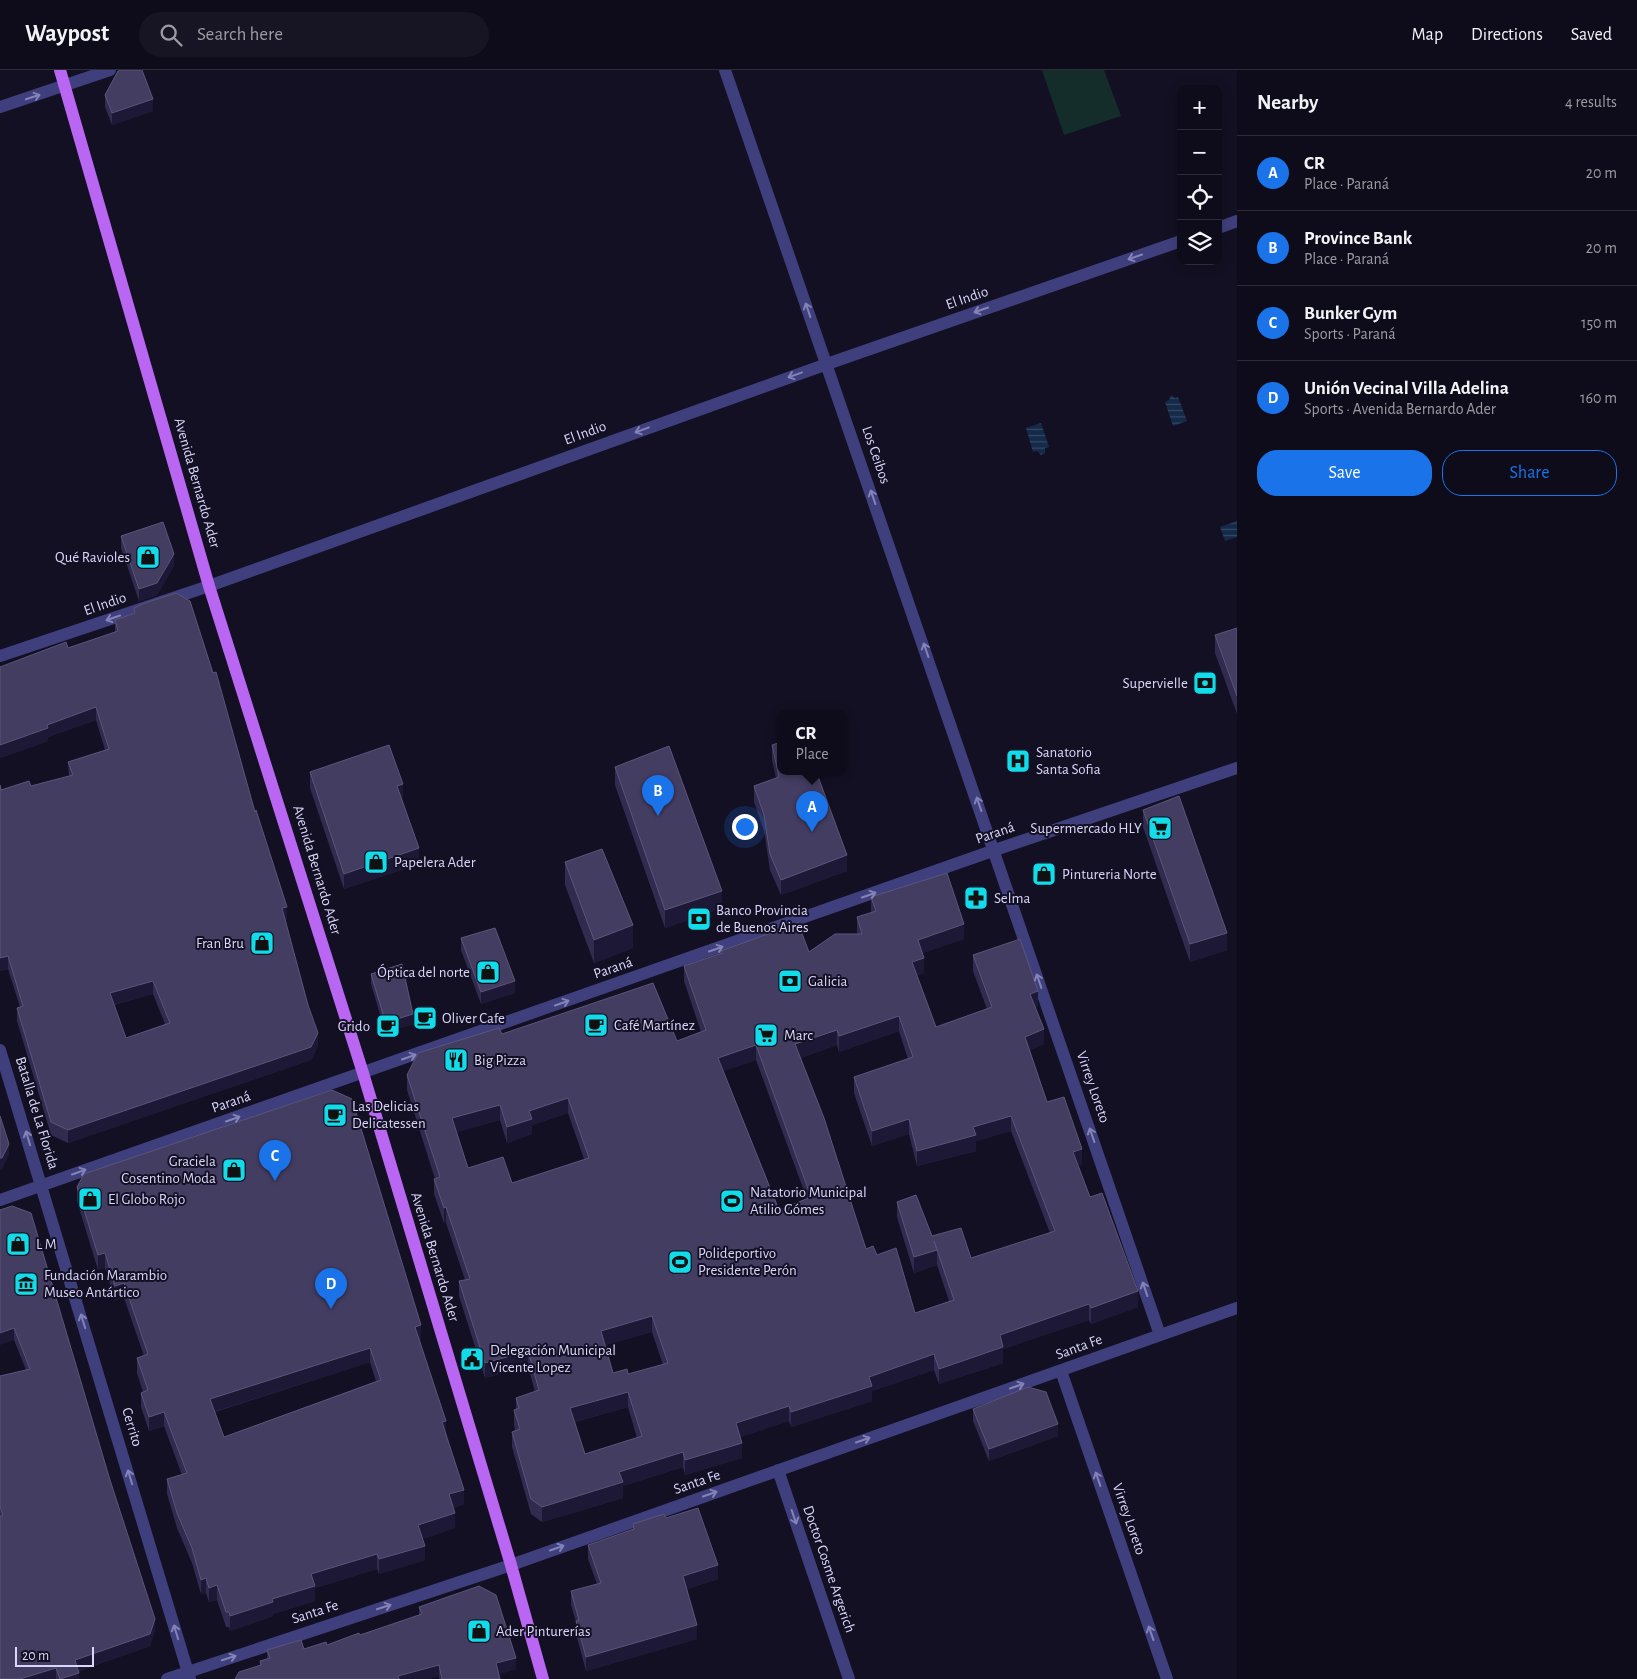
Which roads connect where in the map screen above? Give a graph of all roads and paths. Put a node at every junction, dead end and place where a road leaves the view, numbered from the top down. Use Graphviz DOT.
graph roads {
  1 [pos="60,70"];
  2 [pos="110,70"];
  3 [pos="725,70"];
  4 [pos="65,86"];
  5 [pos="0,107"];
  6 [pos="1237,221"];
  7 [pos="1222,227"];
  8 [pos="1177,242"];
  9 [pos="827,364"];
  10 [pos="209,586"];
  11 [pos="0,656"];
  12 [pos="1237,768"];
  13 [pos="995,850"];
  14 [pos="0,1050"];
  15 [pos="363,1074"];
  16 [pos="42,1185"];
  17 [pos="0,1200"];
  18 [pos="1237,1308"];
  19 [pos="1160,1335"];
  20 [pos="1061,1371"];
  21 [pos="778,1470"];
  22 [pos="511,1565"];
  23 [pos="189,1675"];
  24 [pos="166,1679"];
  25 [pos="543,1679"];
  26 [pos="849,1679"];
  27 [pos="1167,1679"];
  1 -- 4 [label="main road, Avenida Bernardo Ader"];
  2 -- 4 [label="street"];
  9 -- 3 [label="street, Los Ceibos, one-way"];
  5 -- 4 [label="street, one-way"];
  4 -- 10 [label="main road, Avenida Bernardo Ader"];
  6 -- 7 [label="street"];
  8 -- 9 [label="street, El Indio, one-way"];
  9 -- 10 [label="street, El Indio, one-way"];
  13 -- 9 [label="street, Los Ceibos, one-way"];
  10 -- 11 [label="street, El Indio, one-way"];
  10 -- 15 [label="main road, Avenida Bernardo Ader"];
  12 -- 13 [label="street, Paraná"];
  15 -- 13 [label="street, Paraná, one-way"];
  19 -- 13 [label="street, Virrey Loreto, one-way"];
  16 -- 14 [label="street, Batalla de La Florida, one-way"];
  16 -- 15 [label="street, Paraná, one-way"];
  15 -- 22 [label="main road, Avenida Bernardo Ader"];
  16 -- 17 [label="street, Paraná"];
  23 -- 16 [label="street, Cerrito, one-way"];
  18 -- 19 [label="street, Santa Fe"];
  19 -- 20 [label="street, Santa Fe"];
  21 -- 20 [label="street, Santa Fe, one-way"];
  27 -- 20 [label="street, Virrey Loreto, one-way"];
  22 -- 21 [label="street, Santa Fe, one-way"];
  21 -- 26 [label="street, Doctor Cosme Argerich, one-way"];
  23 -- 22 [label="street, Santa Fe, one-way"];
  22 -- 25 [label="main road, Avenida Bernardo Ader"];
  23 -- 24 [label="street, Santa Fe"];
}
